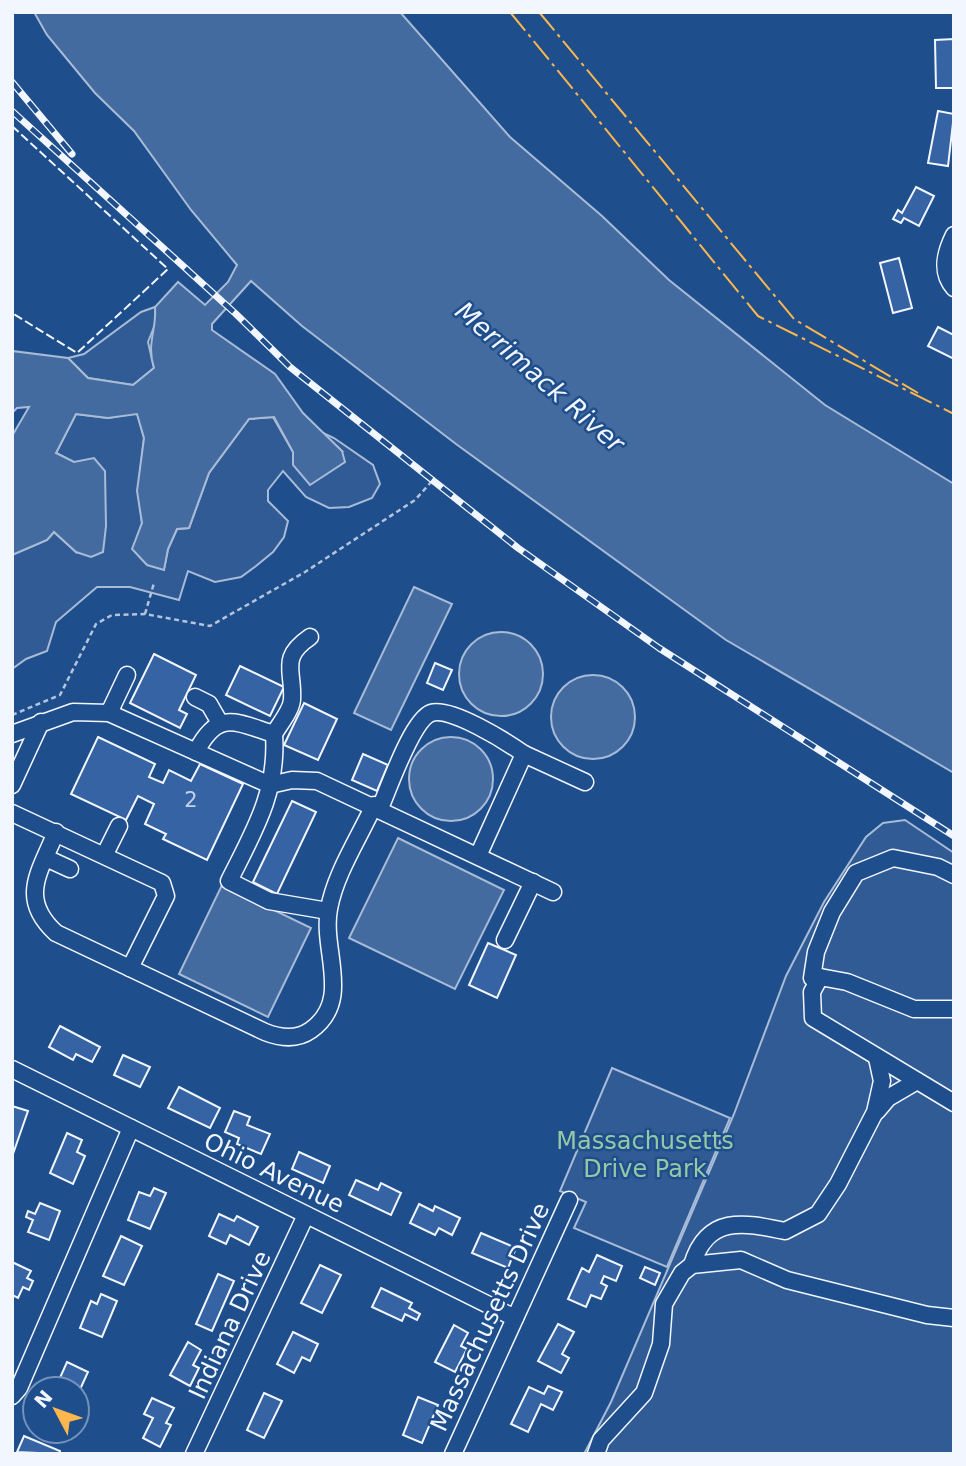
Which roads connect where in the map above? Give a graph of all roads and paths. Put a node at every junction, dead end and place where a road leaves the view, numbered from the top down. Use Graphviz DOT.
graph roads {
  1 [pos="954,235"];
  2 [pos="954,288"];
  3 [pos="432,481"];
  4 [pos="154,583"];
  5 [pos="145,614"];
  6 [pos="310,637"];
  7 [pos="127,675"];
  8 [pos="195,697"];
  9 [pos="109,713"];
  10 [pos="12,715"];
  11 [pos="41,722"];
  12 [pos="220,723"];
  13 [pos="12,734"];
  14 [pos="274,734"];
  15 [pos="197,752"];
  16 [pos="524,754"];
  17 [pos="585,782"];
  18 [pos="12,785"];
  19 [pos="270,785"];
  20 [pos="377,807"];
  21 [pos="12,813"];
  22 [pos="119,825"];
  23 [pos="57,832"];
  24 [pos="105,854"];
  25 [pos="478,856"];
  26 [pos="46,858"];
  27 [pos="70,869"];
  28 [pos="954,875"];
  29 [pos="533,883"];
  30 [pos="553,892"];
  31 [pos="328,911"];
  32 [pos="505,940"];
  33 [pos="130,968"];
  34 [pos="820,977"];
  35 [pos="954,1009"];
  36 [pos="877,1058"];
  37 [pos="12,1069"];
  38 [pos="917,1082"];
  39 [pos="954,1103"];
  40 [pos="875,1112"];
  41 [pos="131,1128"];
  42 [pos="569,1200"];
  43 [pos="306,1215"];
  44 [pos="692,1265"];
  45 [pos="515,1318"];
  46 [pos="954,1318"];
  47 [pos="12,1396"];
  48 [pos="194,1454"];
  49 [pos="453,1454"];
  50 [pos="596,1454"];
  1 -- 2 [label="street"];
  3 -- 5 [label="path"];
  4 -- 5 [label="path"];
  5 -- 10 [label="path"];
  6 -- 14 [label="street"];
  7 -- 9 [label="street"];
  8 -- 12 [label="street"];
  9 -- 11 [label="street"];
  9 -- 15 [label="street"];
  11 -- 13 [label="street"];
  11 -- 18 [label="street"];
  12 -- 14 [label="street"];
  12 -- 15 [label="street"];
  14 -- 19 [label="street"];
  15 -- 19 [label="street"];
  16 -- 17 [label="street"];
  16 -- 20 [label="street"];
  16 -- 25 [label="street"];
  19 -- 20 [label="street"];
  19 -- 31 [label="street"];
  20 -- 25 [label="street"];
  20 -- 31 [label="street"];
  21 -- 23 [label="street"];
  22 -- 24 [label="street"];
  23 -- 24 [label="street"];
  23 -- 26 [label="street"];
  24 -- 33 [label="street"];
  25 -- 29 [label="street"];
  26 -- 27 [label="street"];
  26 -- 33 [label="street"];
  28 -- 34 [label="street"];
  29 -- 30 [label="street"];
  29 -- 32 [label="street"];
  31 -- 33 [label="street"];
  34 -- 35 [label="street"];
  34 -- 36 [label="street"];
  36 -- 38 [label="street"];
  36 -- 40 [label="street"];
  37 -- 41 [label="street, Ohio Avenue"];
  38 -- 39 [label="street"];
  38 -- 40 [label="street"];
  40 -- 44 [label="street"];
  41 -- 43 [label="street, Ohio Avenue"];
  41 -- 47 [label="street"];
  42 -- 45 [label="street, Massachusetts Drive"];
  43 -- 45 [label="street, Ohio Avenue"];
  43 -- 48 [label="street, Indiana Drive"];
  44 -- 46 [label="street"];
  44 -- 50 [label="street"];
  45 -- 49 [label="street, Massachusetts Drive"];
}
